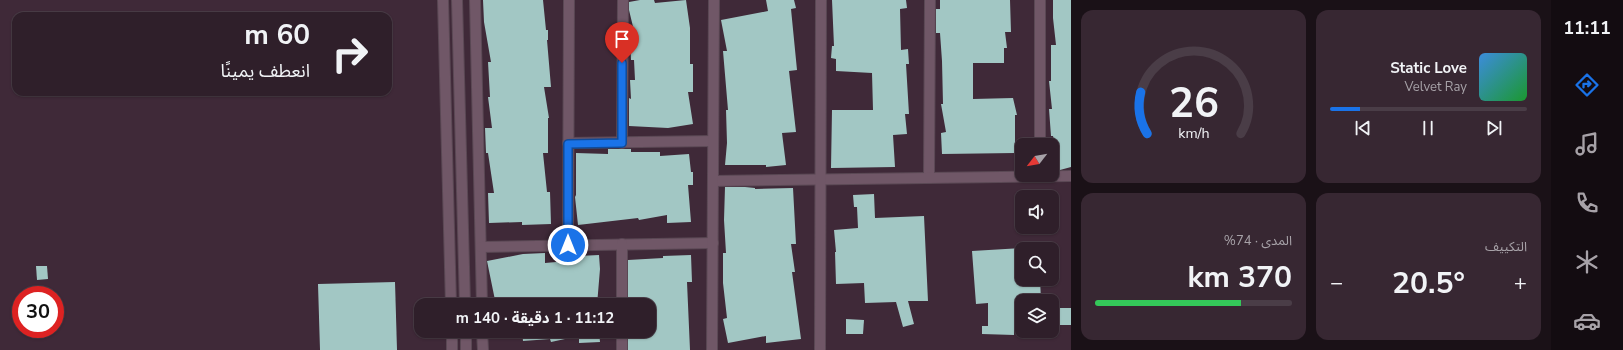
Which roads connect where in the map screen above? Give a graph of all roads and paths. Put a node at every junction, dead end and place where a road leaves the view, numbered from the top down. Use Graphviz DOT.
graph roads {
  1 [pos="443,0"];
  2 [pos="457,0"];
  3 [pos="474,0"];
  4 [pos="569,0"];
  5 [pos="623,0"];
  6 [pos="714,0"];
  7 [pos="821,0"];
  8 [pos="930,0"];
  9 [pos="1040,0"];
  10 [pos="1040,138"];
  11 [pos="713,141"];
  12 [pos="622,143"];
  13 [pos="568,144"];
  14 [pos="1015,176"];
  15 [pos="1059,176"];
  16 [pos="1071,176"];
  17 [pos="929,178"];
  18 [pos="820,179"];
  19 [pos="713,181"];
  20 [pos="713,243"];
  21 [pos="622,244"];
  22 [pos="568,245"];
  23 [pos="480,247"];
  24 [pos="451,298"];
  25 [pos="465,298"];
  26 [pos="482,298"];
  27 [pos="622,298"];
  28 [pos="452,338"];
  29 [pos="466,338"];
  30 [pos="482,338"];
  31 [pos="622,338"];
  32 [pos="452,350"];
  33 [pos="466,350"];
  34 [pos="483,350"];
  35 [pos="622,350"];
  36 [pos="712,350"];
  37 [pos="820,350"];
  1 -- 24 [label="street"];
  2 -- 25 [label="street"];
  3 -- 23 [label="street"];
  4 -- 13 [label="street"];
  5 -- 12 [label="street"];
  6 -- 11 [label="street"];
  7 -- 18 [label="street"];
  8 -- 17 [label="street"];
  9 -- 10 [label="street"];
  11 -- 12 [label="street"];
  11 -- 19 [label="street"];
  12 -- 13 [label="street"];
  13 -- 22 [label="street"];
  14 -- 17 [label="street"];
  15 -- 16 [label="street"];
  17 -- 18 [label="street"];
  18 -- 19 [label="street"];
  18 -- 37 [label="street"];
  19 -- 20 [label="street"];
  20 -- 21 [label="street"];
  20 -- 36 [label="street"];
  21 -- 22 [label="street"];
  21 -- 27 [label="street"];
  22 -- 23 [label="street"];
  23 -- 26 [label="street"];
  28 -- 32 [label="street"];
  29 -- 33 [label="street"];
  30 -- 34 [label="street"];
  31 -- 35 [label="street"];
}
